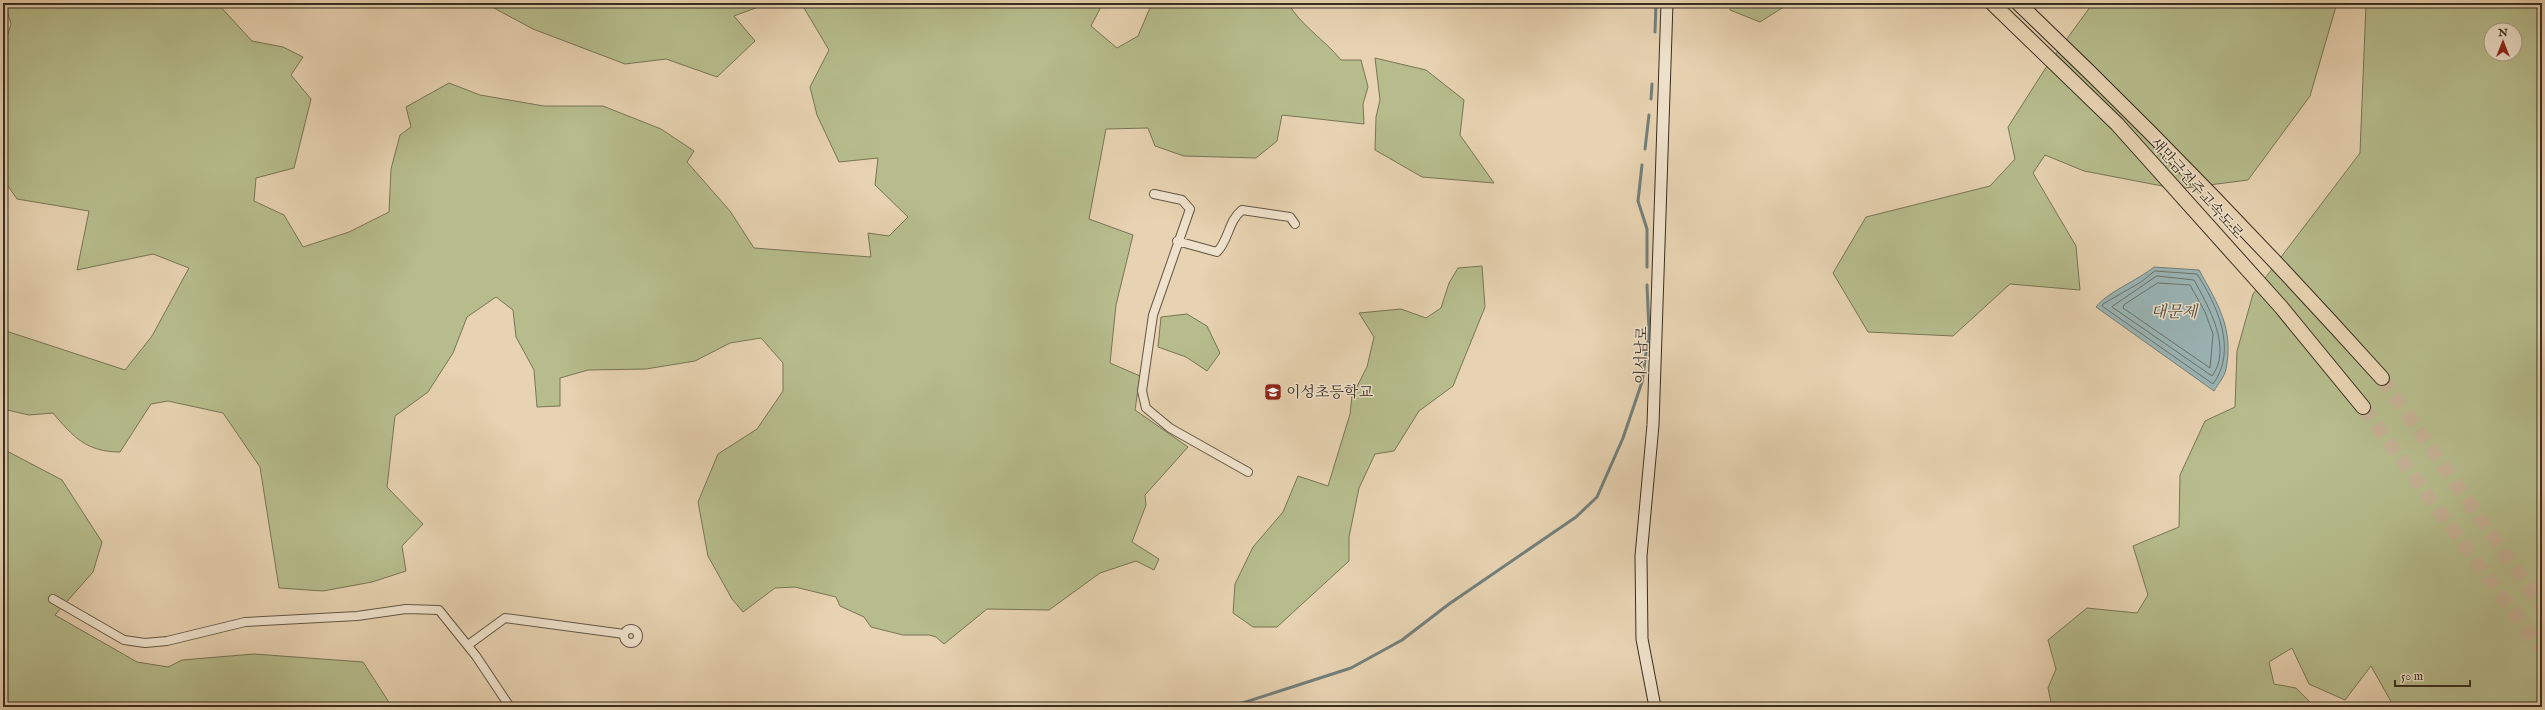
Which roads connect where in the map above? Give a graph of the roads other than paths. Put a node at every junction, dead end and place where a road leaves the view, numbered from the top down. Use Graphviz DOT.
graph roads {
  1 [pos="1667,3"];
  2 [pos="1992,3"];
  3 [pos="2018,3"];
  4 [pos="1154,194"];
  5 [pos="1295,224"];
  6 [pos="1177,240"];
  7 [pos="2382,378"];
  8 [pos="2363,407"];
  9 [pos="1248,472"];
  10 [pos="53,599"];
  11 [pos="624,634"];
  12 [pos="468,644"];
  13 [pos="510,707"];
  14 [pos="1655,707"];
  1 -- 14 [label="main road, 이서남로"];
  2 -- 8 [label="highway, 새만금전주고속도로"];
  3 -- 7 [label="highway, 새만금전주고속도로"];
  4 -- 6 [label="street"];
  5 -- 6 [label="street"];
  6 -- 9 [label="street"];
  10 -- 12 [label="street"];
  11 -- 12 [label="street"];
  12 -- 13 [label="street"];
}
